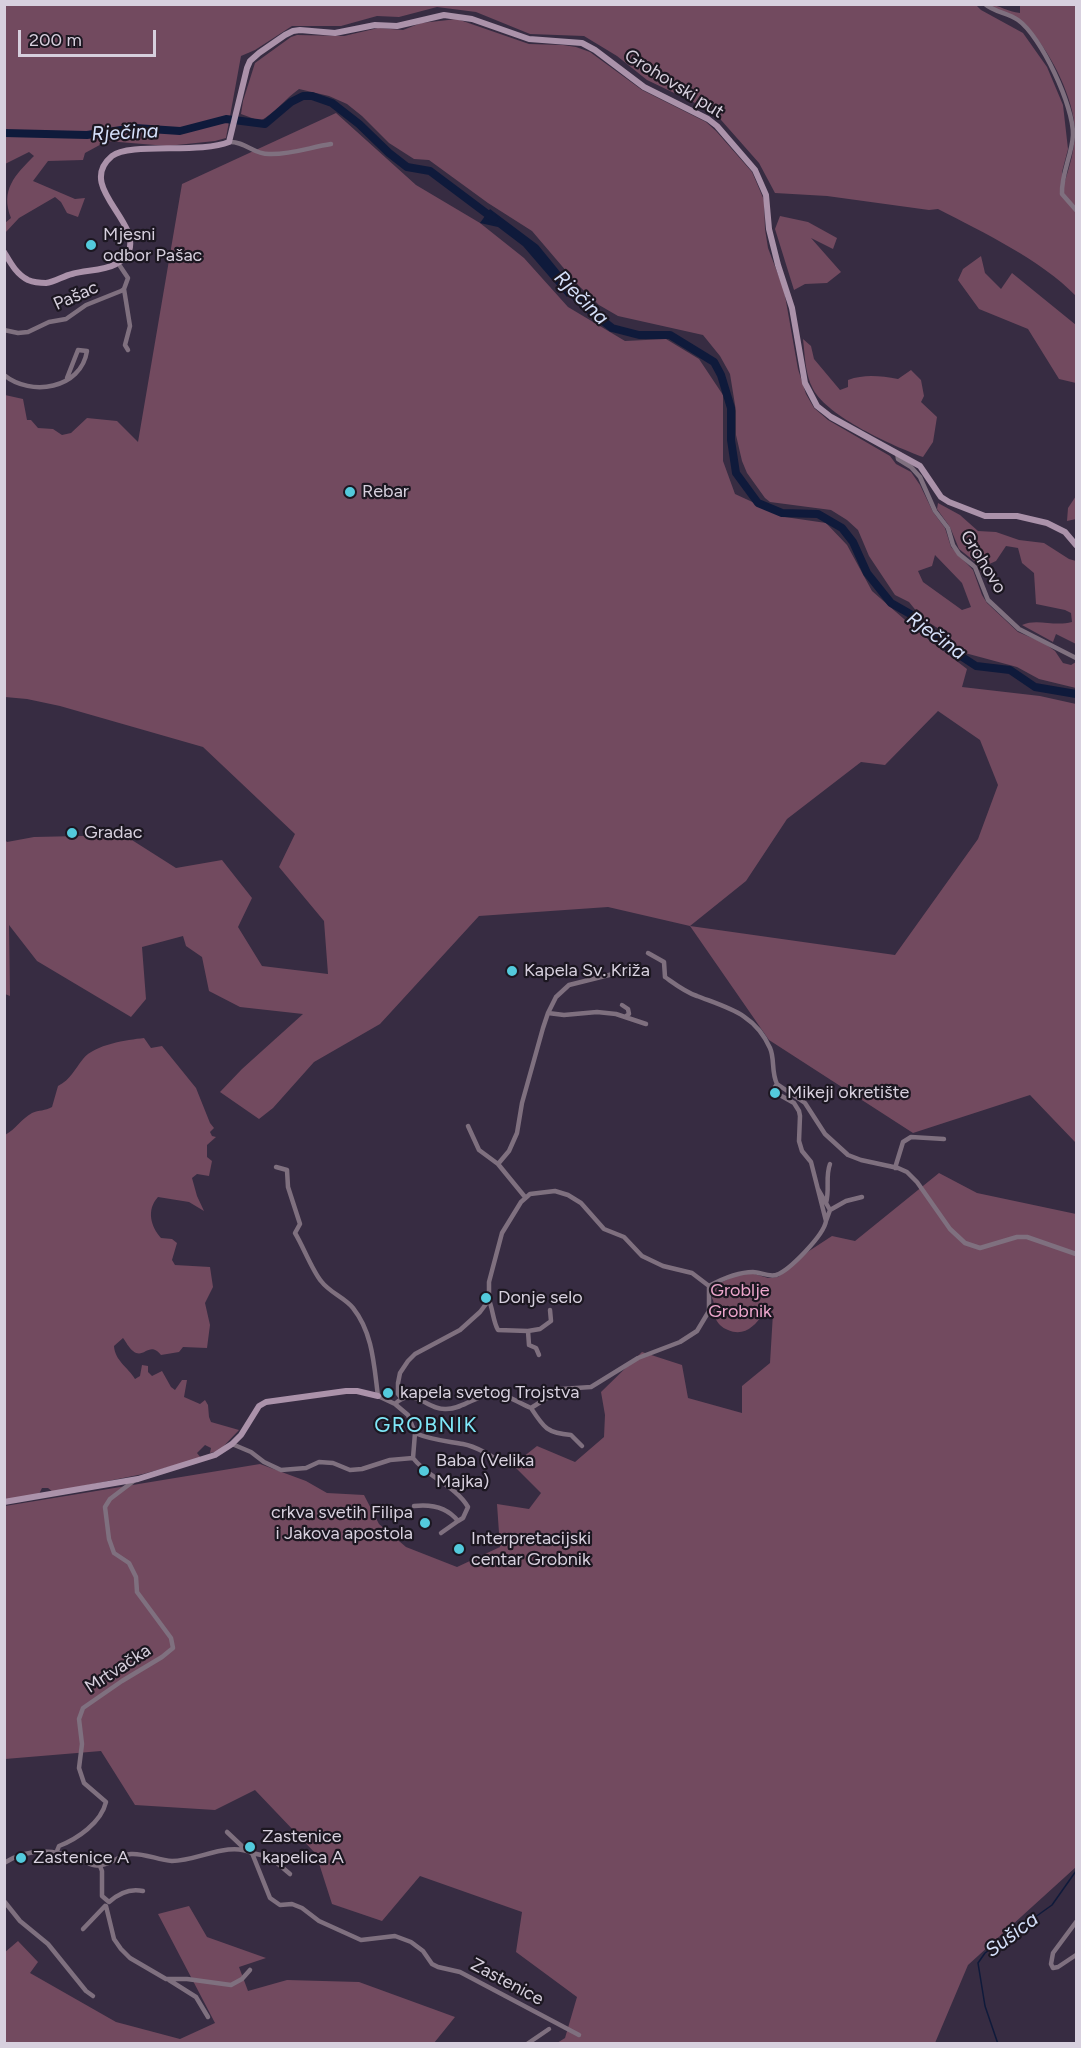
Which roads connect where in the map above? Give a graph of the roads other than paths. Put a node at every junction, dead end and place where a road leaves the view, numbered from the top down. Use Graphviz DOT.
graph roads {
  1 [pos="985,4"];
  2 [pos="230,139"];
  3 [pos="331,144"];
  4 [pos="1077,210"];
  5 [pos="4,252"];
  6 [pos="118,263"];
  7 [pos="124,289"];
  8 [pos="4,330"];
  9 [pos="128,350"];
  10 [pos="4,375"];
  11 [pos="68,378"];
  12 [pos="897,453"];
  13 [pos="1077,545"];
  14 [pos="1077,658"];
  15 [pos="648,953"];
  16 [pos="629,970"];
  17 [pos="622,1005"];
  18 [pos="548,1013"];
  19 [pos="626,1016"];
  20 [pos="646,1024"];
  21 [pos="777,1084"];
  22 [pos="468,1126"];
  23 [pos="944,1139"];
  24 [pos="498,1164"];
  25 [pos="830,1164"];
  26 [pos="276,1167"];
  27 [pos="895,1168"];
  28 [pos="816,1187"];
  29 [pos="525,1197"];
  30 [pos="862,1197"];
  31 [pos="826,1203"];
  32 [pos="830,1210"];
  33 [pos="826,1221"];
  34 [pos="1077,1254"];
  35 [pos="709,1286"];
  36 [pos="489,1300"];
  37 [pos="550,1310"];
  38 [pos="528,1331"];
  39 [pos="539,1355"];
  40 [pos="378,1396"];
  41 [pos="401,1398"];
  42 [pos="395,1404"];
  43 [pos="531,1408"];
  44 [pos="415,1433"];
  45 [pos="232,1444"];
  46 [pos="582,1446"];
  47 [pos="413,1458"];
  48 [pos="506,1465"];
  49 [pos="138,1479"];
  50 [pos="4,1502"];
  51 [pos="414,1506"];
  52 [pos="458,1521"];
  53 [pos="441,1533"];
  54 [pos="227,1832"];
  55 [pos="245,1849"];
  56 [pos="57,1851"];
  57 [pos="252,1853"];
  58 [pos="4,1863"];
  59 [pos="100,1866"];
  60 [pos="290,1874"];
  61 [pos="143,1891"];
  62 [pos="4,1901"];
  63 [pos="107,1904"];
  64 [pos="1077,1922"];
  65 [pos="82,1929"];
  66 [pos="1077,1955"];
  67 [pos="250,1970"];
  68 [pos="166,1979"];
  69 [pos="93,1996"];
  70 [pos="208,2017"];
  71 [pos="549,2019"];
  72 [pos="558,2024"];
  73 [pos="549,2029"];
  74 [pos="579,2035"];
  75 [pos="527,2043"];
  1 -- 4 [label="street"];
  2 -- 3 [label="street"];
  2 -- 6 [label="main road"];
  2 -- 12 [label="main road, Grohovski put"];
  5 -- 6 [label="main road"];
  6 -- 7 [label="street, Pašac"];
  7 -- 8 [label="street, Pašac"];
  7 -- 9 [label="street, Pašac"];
  10 -- 11 [label="street"];
  11 -- 11 [label="street"];
  12 -- 13 [label="main road, Grohovski put"];
  12 -- 14 [label="street, Grohovo"];
  15 -- 21 [label="street"];
  16 -- 18 [label="street"];
  17 -- 19 [label="street"];
  18 -- 19 [label="street"];
  18 -- 24 [label="street"];
  19 -- 20 [label="street"];
  21 -- 27 [label="street"];
  21 -- 28 [label="street"];
  22 -- 24 [label="street"];
  23 -- 27 [label="street"];
  24 -- 29 [label="street"];
  25 -- 31 [label="street"];
  26 -- 40 [label="street"];
  27 -- 34 [label="street"];
  28 -- 31 [label="street"];
  28 -- 33 [label="street"];
  29 -- 35 [label="street"];
  29 -- 36 [label="street"];
  30 -- 32 [label="street"];
  31 -- 32 [label="street"];
  32 -- 33 [label="street"];
  33 -- 35 [label="street"];
  35 -- 43 [label="street"];
  36 -- 38 [label="street"];
  36 -- 41 [label="street"];
  37 -- 38 [label="street"];
  38 -- 39 [label="street"];
  40 -- 42 [label="street"];
  40 -- 45 [label="main road"];
  41 -- 42 [label="street"];
  41 -- 43 [label="street"];
  42 -- 44 [label="street"];
  43 -- 46 [label="street"];
  44 -- 47 [label="street"];
  44 -- 48 [label="street"];
  45 -- 47 [label="street"];
  45 -- 49 [label="main road"];
  47 -- 52 [label="street"];
  49 -- 50 [label="main road"];
  49 -- 56 [label="street, Mrtvačka"];
  51 -- 52 [label="street"];
  52 -- 53 [label="street"];
  54 -- 55 [label="street"];
  55 -- 57 [label="street"];
  55 -- 59 [label="street"];
  56 -- 58 [label="street"];
  56 -- 59 [label="street"];
  57 -- 60 [label="street"];
  57 -- 71 [label="street, Zastenice"];
  59 -- 63 [label="street"];
  61 -- 63 [label="street"];
  62 -- 69 [label="street"];
  63 -- 65 [label="street"];
  63 -- 68 [label="street"];
  64 -- 66 [label="street"];
  67 -- 68 [label="street"];
  68 -- 70 [label="street"];
  71 -- 72 [label="street, Zastenice"];
  71 -- 73 [label="street, Zastenice"];
  72 -- 73 [label="street, Zastenice"];
  72 -- 74 [label="street, Zastenice"];
  73 -- 75 [label="street, Zastenice"];
}
